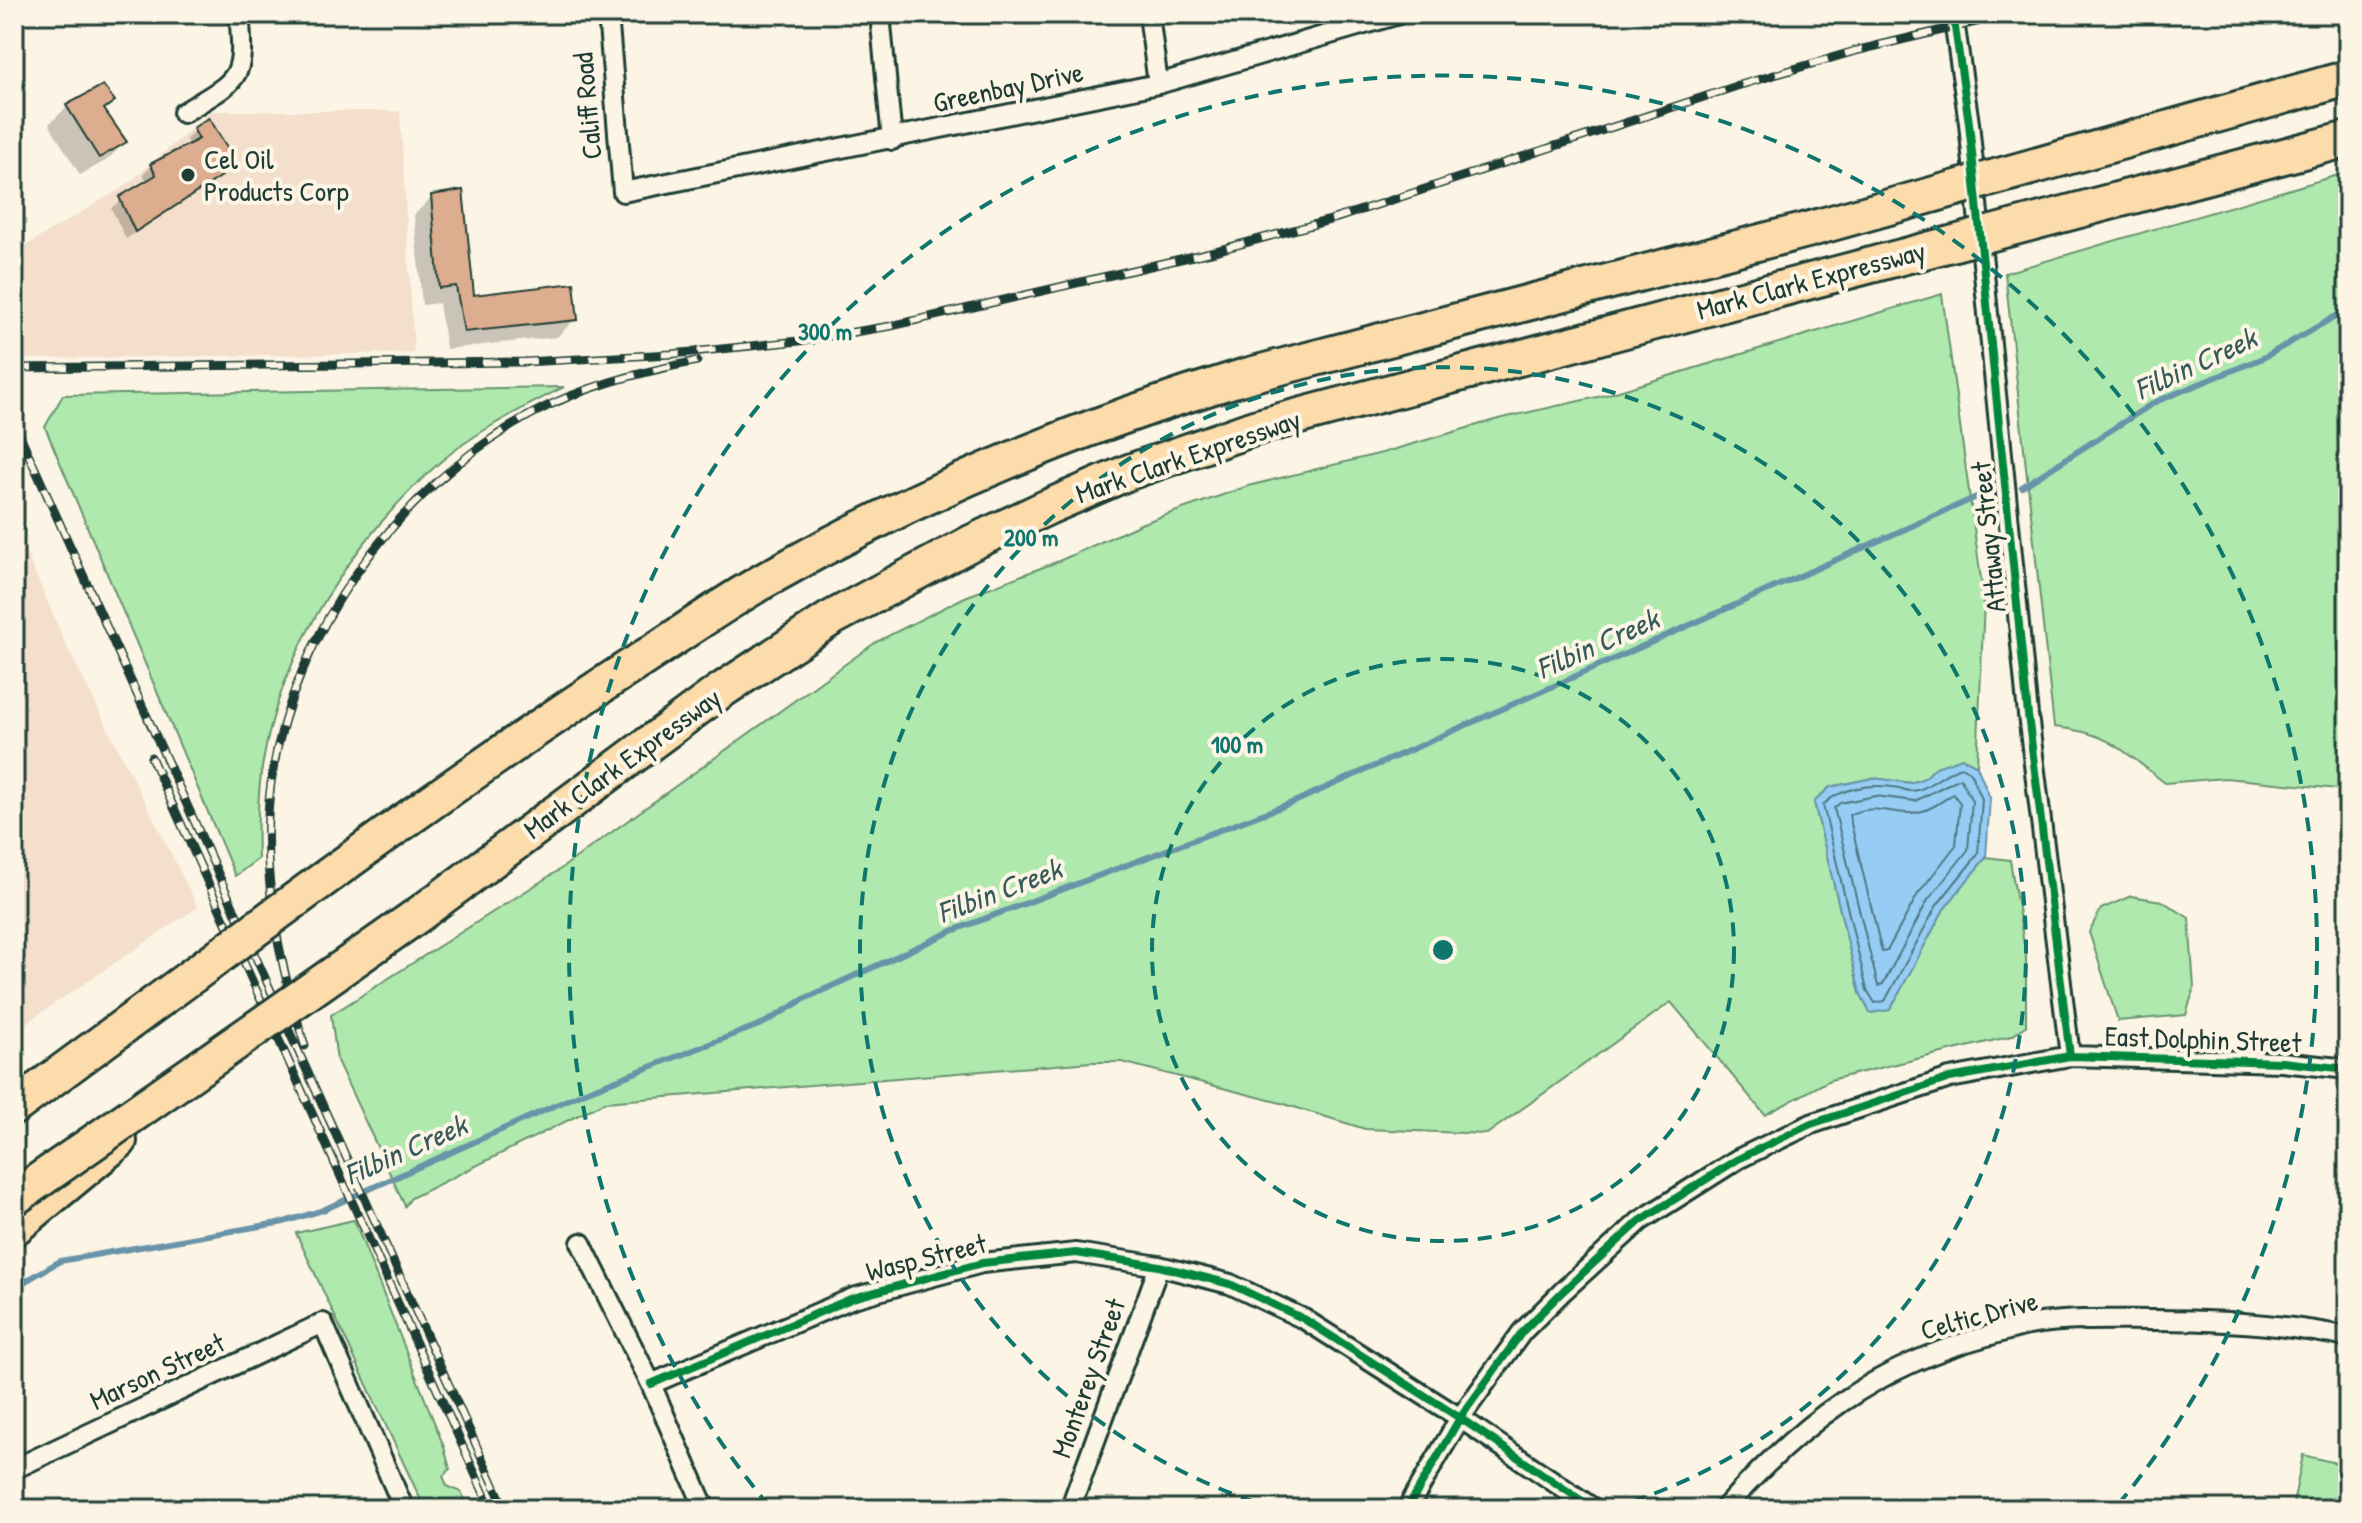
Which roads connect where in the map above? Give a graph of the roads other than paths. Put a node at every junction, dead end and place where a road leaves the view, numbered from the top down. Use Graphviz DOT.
graph roads {
  1 [pos="239,14"];
  2 [pos="608,14"];
  3 [pos="880,14"];
  4 [pos="1149,14"];
  5 [pos="1399,14"];
  6 [pos="1953,14"];
  7 [pos="2348,78"];
  8 [pos="1158,84"];
  9 [pos="183,113"];
  10 [pos="2348,139"];
  11 [pos="892,140"];
  12 [pos="623,192"];
  13 [pos="238,1043"];
  14 [pos="2070,1056"];
  15 [pos="68,1069"];
  16 [pos="2348,1069"];
  17 [pos="14,1099"];
  18 [pos="14,1107"];
  19 [pos="14,1198"];
  20 [pos="14,1228"];
  21 [pos="581,1243"];
  22 [pos="1159,1266"];
  23 [pos="2348,1337"];
  24 [pos="651,1384"];
  25 [pos="1460,1418"];
  26 [pos="14,1469"];
  27 [pos="404,1509"];
  28 [pos="705,1509"];
  29 [pos="1070,1509"];
  30 [pos="1407,1509"];
  31 [pos="1594,1509"];
  32 [pos="1724,1509"];
  1 -- 9 [label="street"];
  2 -- 12 [label="street, Califf Road"];
  3 -- 11 [label="street"];
  4 -- 8 [label="street"];
  5 -- 8 [label="street, Greenbay Drive"];
  6 -- 14 [label="street, Attaway Street"];
  7 -- 15 [label="highway, Mark Clark Expressway, bridge"];
  8 -- 11 [label="street, Greenbay Drive"];
  10 -- 13 [label="highway, Mark Clark Expressway, bridge"];
  11 -- 12 [label="street, Greenbay Drive"];
  13 -- 19 [label="highway, Mark Clark Expressway, bridge"];
  13 -- 20 [label="highway, bridge"];
  14 -- 16 [label="street, East Dolphin Street"];
  14 -- 25 [label="street, East Dolphin Street"];
  15 -- 17 [label="highway"];
  15 -- 18 [label="highway, Mark Clark Expressway"];
  21 -- 24 [label="street"];
  22 -- 24 [label="street, Wasp Street"];
  22 -- 25 [label="street, Wasp Street"];
  22 -- 29 [label="street, Monterey Street"];
  23 -- 32 [label="street, Celtic Drive"];
  24 -- 28 [label="street"];
  25 -- 30 [label="street, East Dolphin Street"];
  25 -- 31 [label="street, Wasp Street"];
  26 -- 27 [label="street, Marson Street"];
}
